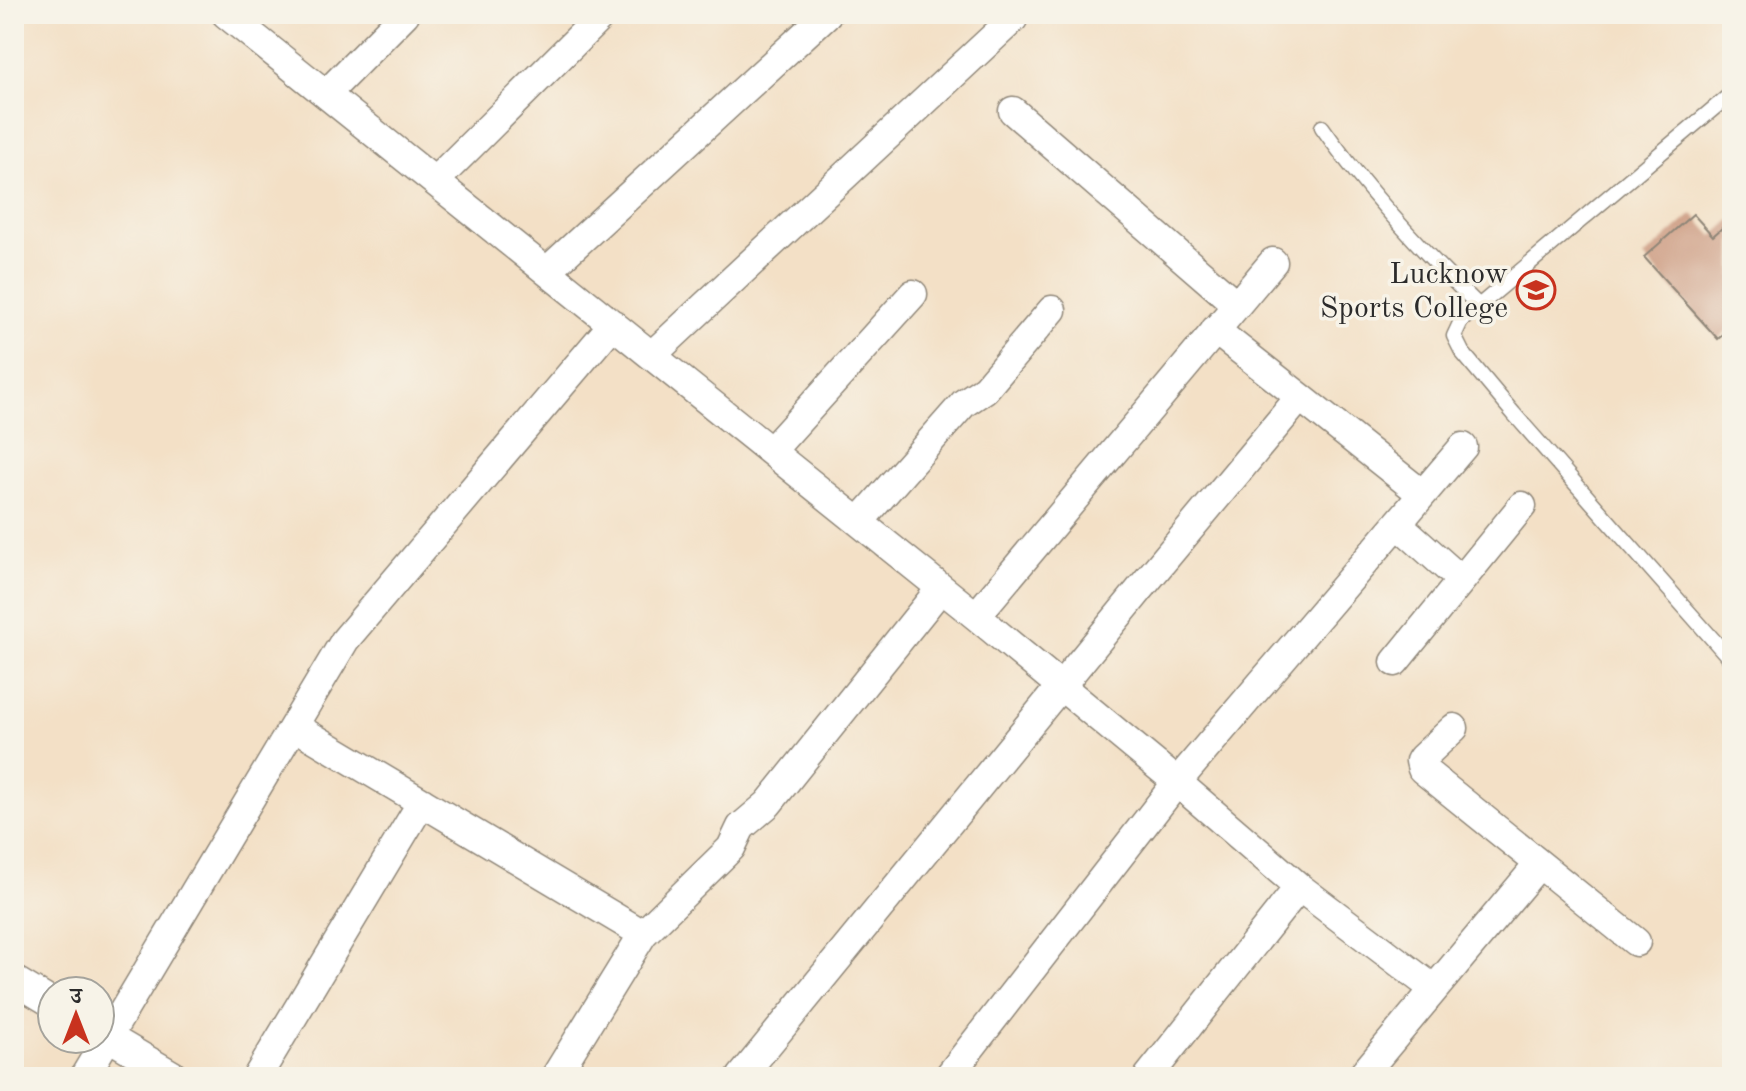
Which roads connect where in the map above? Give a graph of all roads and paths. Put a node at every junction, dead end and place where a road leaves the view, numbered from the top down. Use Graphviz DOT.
graph roads {
  1 [pos="226,14"];
  2 [pos="405,14"];
  3 [pos="603,14"];
  4 [pos="827,14"];
  5 [pos="1013,19"];
  6 [pos="1732,93"];
  7 [pos="326,94"];
  8 [pos="1013,111"];
  9 [pos="1322,127"];
  10 [pos="435,181"];
  11 [pos="1273,262"];
  12 [pos="547,271"];
  13 [pos="913,294"];
  14 [pos="1237,305"];
  15 [pos="1479,306"];
  16 [pos="1052,310"];
  17 [pos="613,324"];
  18 [pos="1215,330"];
  19 [pos="652,355"];
  20 [pos="1300,397"];
  21 [pos="1463,447"];
  22 [pos="771,451"];
  23 [pos="1422,494"];
  24 [pos="1522,506"];
  25 [pos="859,522"];
  26 [pos="1398,524"];
  27 [pos="1461,580"];
  28 [pos="941,588"];
  29 [pos="976,616"];
  30 [pos="1732,661"];
  31 [pos="1395,662"];
  32 [pos="1060,686"];
  33 [pos="294,726"];
  34 [pos="1454,728"];
  35 [pos="1177,782"];
  36 [pos="422,802"];
  37 [pos="1539,864"];
  38 [pos="1299,887"];
  39 [pos="643,934"];
  40 [pos="1636,942"];
  41 [pos="14,980"];
  42 [pos="1434,989"];
  43 [pos="36,993"];
  44 [pos="116,1015"];
  45 [pos="116,1041"];
  46 [pos="94,1055"];
  47 [pos="84,1077"];
  48 [pos="176,1077"];
  49 [pos="257,1077"];
  50 [pos="555,1077"];
  51 [pos="741,1077"];
  52 [pos="948,1077"];
  53 [pos="1148,1077"];
  54 [pos="1361,1077"];
  1 -- 7 [label="street"];
  2 -- 7 [label="street"];
  3 -- 10 [label="street"];
  4 -- 12 [label="street"];
  5 -- 19 [label="street"];
  6 -- 15 [label="lane"];
  7 -- 10 [label="street"];
  8 -- 14 [label="street"];
  9 -- 15 [label="lane"];
  10 -- 12 [label="street"];
  11 -- 14 [label="street"];
  12 -- 17 [label="street"];
  13 -- 22 [label="street"];
  14 -- 18 [label="street"];
  15 -- 30 [label="lane"];
  16 -- 25 [label="street"];
  17 -- 19 [label="street"];
  17 -- 33 [label="street"];
  18 -- 20 [label="street"];
  18 -- 29 [label="street"];
  19 -- 22 [label="street"];
  20 -- 23 [label="street"];
  20 -- 32 [label="street"];
  21 -- 23 [label="street"];
  22 -- 25 [label="street"];
  23 -- 26 [label="street"];
  24 -- 27 [label="street"];
  25 -- 28 [label="street"];
  26 -- 27 [label="street"];
  26 -- 35 [label="street"];
  27 -- 31 [label="street"];
  28 -- 29 [label="street"];
  28 -- 39 [label="street"];
  29 -- 32 [label="street"];
  32 -- 35 [label="street"];
  32 -- 51 [label="street"];
  33 -- 36 [label="street"];
  33 -- 44 [label="street"];
  34 -- 37 [label="street"];
  35 -- 38 [label="street"];
  35 -- 52 [label="street"];
  36 -- 39 [label="street"];
  36 -- 49 [label="street"];
  37 -- 40 [label="street"];
  37 -- 42 [label="street"];
  38 -- 42 [label="street"];
  38 -- 53 [label="street"];
  39 -- 50 [label="street"];
  41 -- 43 [label="street"];
  42 -- 54 [label="street"];
  45 -- 48 [label="street"];
  46 -- 47 [label="street"];
}
